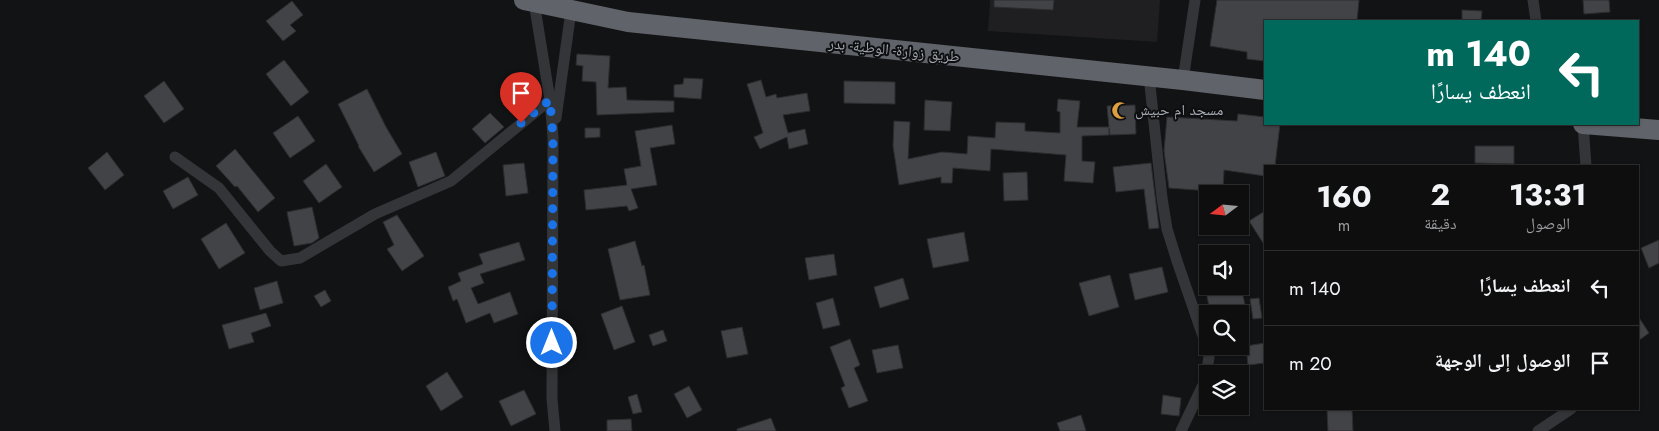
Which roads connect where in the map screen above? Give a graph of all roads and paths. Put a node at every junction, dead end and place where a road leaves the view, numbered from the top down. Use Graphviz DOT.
graph roads {
  1 [pos="1195,0"];
  2 [pos="1533,0"];
  3 [pos="529,1"];
  4 [pos="570,11"];
  5 [pos="1536,20"];
  6 [pos="1149,76"];
  7 [pos="1183,80"];
  8 [pos="1264,90"];
  9 [pos="550,100"];
  10 [pos="1583,125"];
  11 [pos="1596,125"];
  12 [pos="1659,130"];
  13 [pos="553,137"];
  14 [pos="175,157"];
  15 [pos="1586,165"];
  16 [pos="1570,410"];
  17 [pos="555,431"];
  18 [pos="1181,431"];
  19 [pos="1538,431"];
  1 -- 7 [label="street"];
  2 -- 5 [label="street"];
  3 -- 4 [label="highway, طريق زوارة- الوطية- بدر"];
  3 -- 9 [label="street"];
  4 -- 6 [label="highway, طريق زوارة- الوطية- بدر"];
  4 -- 13 [label="street"];
  6 -- 7 [label="highway, طريق زوارة- الوطية- بدر"];
  6 -- 18 [label="street"];
  7 -- 8 [label="highway, طريق زوارة- الوطية- بدر"];
  9 -- 13 [label="street"];
  9 -- 14 [label="street"];
  10 -- 15 [label="street"];
  11 -- 12 [label="highway"];
  13 -- 17 [label="street"];
  16 -- 19 [label="street"];
}
